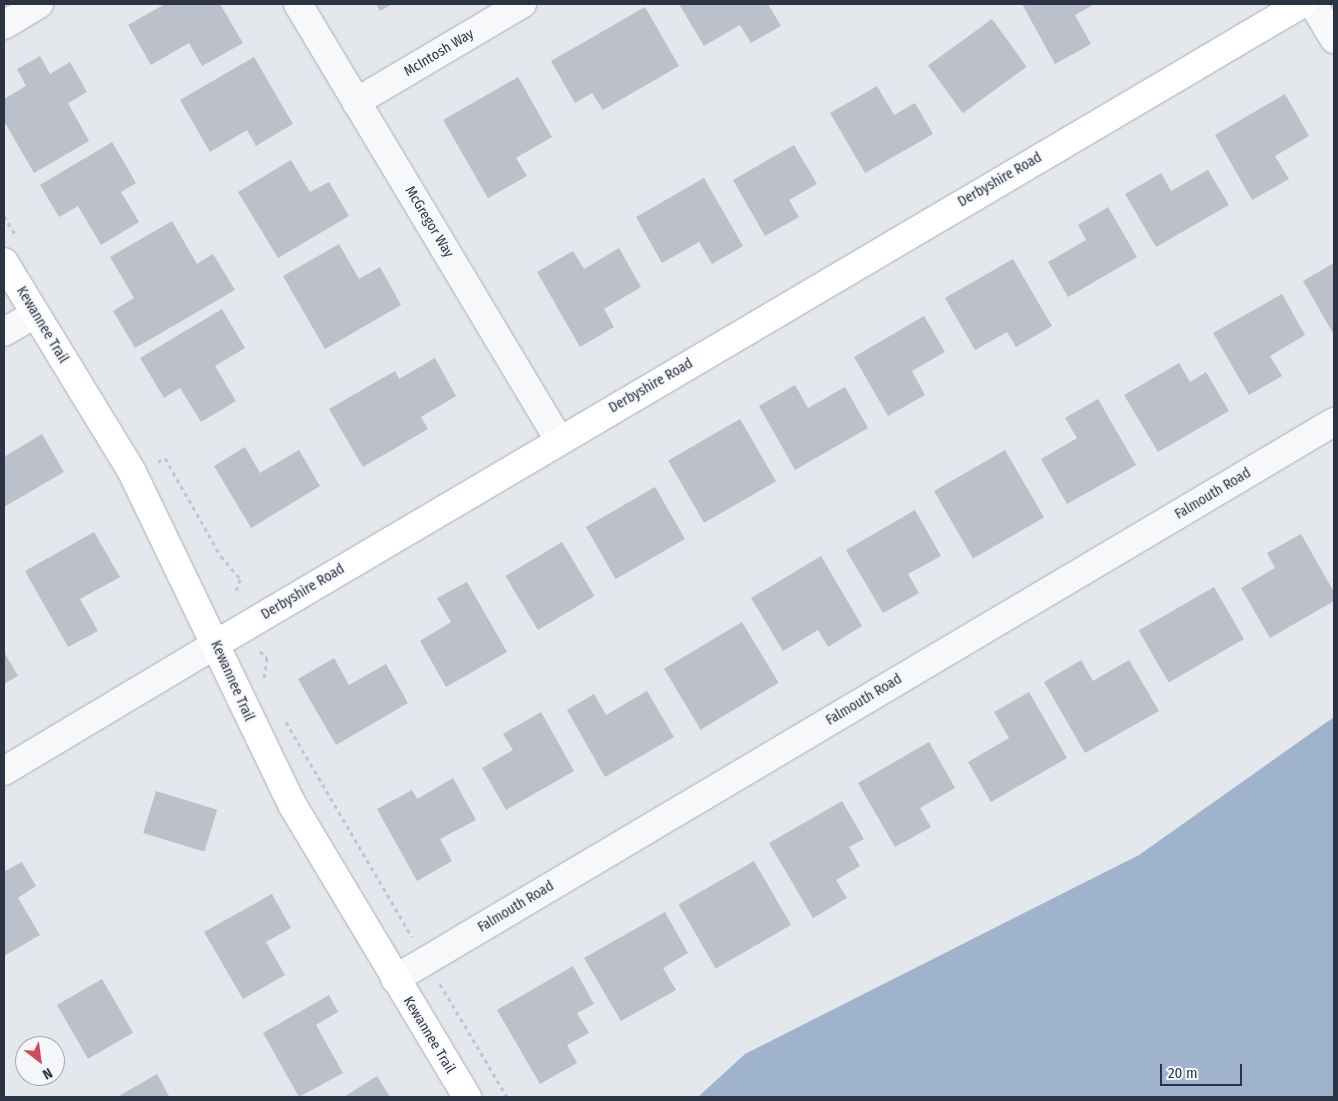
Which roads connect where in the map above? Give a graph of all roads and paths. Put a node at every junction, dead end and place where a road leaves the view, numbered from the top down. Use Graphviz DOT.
graph roads {
  1 [pos="39,4"];
  2 [pos="298,4"];
  3 [pos="522,4"];
  4 [pos="1301,4"];
  5 [pos="1313,4"];
  6 [pos="4,26"];
  7 [pos="1334,39"];
  8 [pos="356,102"];
  9 [pos="4,262"];
  10 [pos="35,314"];
  11 [pos="4,332"];
  12 [pos="1334,422"];
  13 [pos="559,440"];
  14 [pos="216,644"];
  15 [pos="259,649"];
  16 [pos="266,685"];
  17 [pos="283,716"];
  18 [pos="4,771"];
  19 [pos="412,937"];
  20 [pos="395,979"];
  21 [pos="440,984"];
  22 [pos="467,1097"];
  23 [pos="507,1097"];
  1 -- 6 [label="street"];
  2 -- 8 [label="street, McGregor Way"];
  3 -- 8 [label="street, McIntosh Way"];
  4 -- 13 [label="street, Derbyshire Road"];
  5 -- 7 [label="street"];
  8 -- 13 [label="street, McGregor Way"];
  9 -- 10 [label="street, Kewannee Trail"];
  10 -- 11 [label="street"];
  10 -- 14 [label="street, Kewannee Trail"];
  12 -- 20 [label="street, Falmouth Road"];
  13 -- 14 [label="street, Derbyshire Road"];
  14 -- 18 [label="street, Derbyshire Road"];
  14 -- 20 [label="street, Kewannee Trail"];
  15 -- 16 [label="path"];
  17 -- 19 [label="path"];
  20 -- 22 [label="street, Kewannee Trail"];
  21 -- 23 [label="path"];
}
